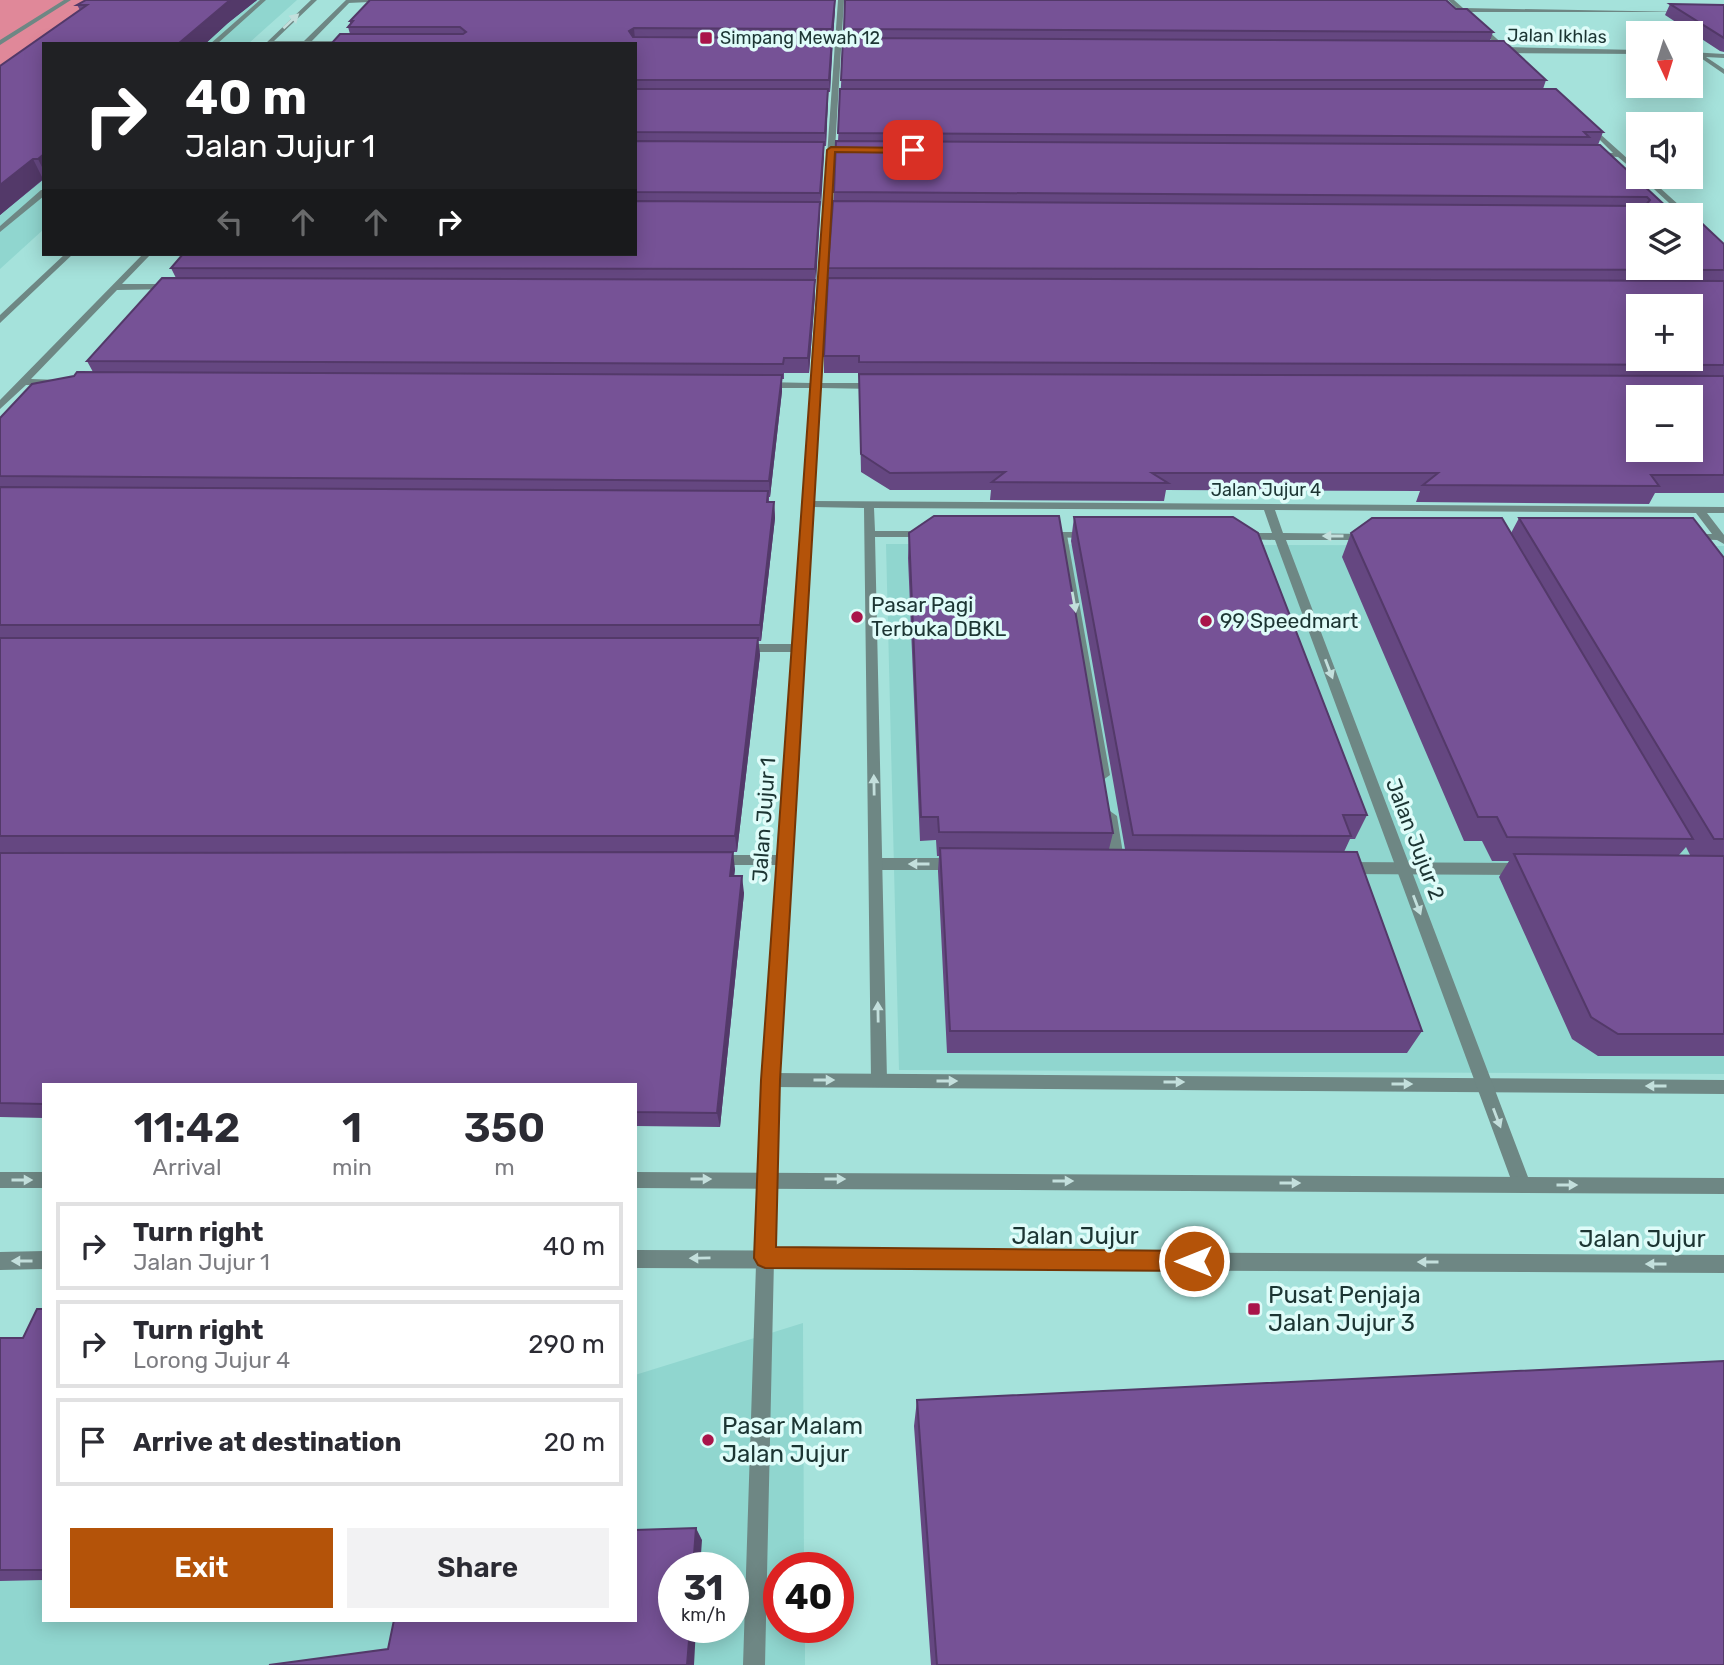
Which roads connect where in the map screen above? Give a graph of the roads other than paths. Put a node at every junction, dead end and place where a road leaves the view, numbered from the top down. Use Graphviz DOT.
graph roads {
  1 [pos="68,0"];
  2 [pos="263,0"];
  3 [pos="314,0"];
  4 [pos="348,0"];
  5 [pos="384,0"];
  6 [pos="397,1"];
  7 [pos="841,1"];
  8 [pos="1452,1"];
  9 [pos="827,2"];
  10 [pos="853,2"];
  11 [pos="1441,3"];
  12 [pos="1461,10"];
  13 [pos="1697,12"];
  14 [pos="215,42"];
  15 [pos="269,42"];
  16 [pos="306,42"];
  17 [pos="0,43"];
  18 [pos="824,46"];
  19 [pos="838,46"];
  20 [pos="852,46"];
  21 [pos="1490,49"];
  22 [pos="1504,49"];
  23 [pos="1626,52"];
  24 [pos="1703,55"];
  25 [pos="1724,56"];
  26 [pos="1513,57"];
  27 [pos="1703,57"];
  28 [pos="1724,72"];
  29 [pos="821,97"];
  30 [pos="835,97"];
  31 [pos="849,97"];
  32 [pos="1584,122"];
  33 [pos="817,150"];
  34 [pos="831,150"];
  35 [pos="845,150"];
  36 [pos="1578,154"];
  37 [pos="1619,155"];
  38 [pos="1626,161"];
  39 [pos="1657,189"];
  40 [pos="42,194"];
  41 [pos="1672,203"];
  42 [pos="822,213"];
  43 [pos="841,213"];
  44 [pos="0,230"];
  45 [pos="67,256"];
  46 [pos="145,256"];
  47 [pos="115,287"];
  48 [pos="184,287"];
  49 [pos="808,288"];
  50 [pos="822,288"];
  51 [pos="836,288"];
  52 [pos="0,320"];
  53 [pos="23,383"];
  54 [pos="65,383"];
  55 [pos="746,385"];
  56 [pos="816,386"];
  57 [pos="886,386"];
  58 [pos="0,406"];
  59 [pos="808,504"];
  60 [pos="869,505"];
  61 [pos="1268,507"];
  62 [pos="1699,510"];
  63 [pos="1724,510"];
  64 [pos="870,534"];
  65 [pos="938,534"];
  66 [pos="1035,535"];
  67 [pos="1062,535"];
  68 [pos="1103,535"];
  69 [pos="1225,536"];
  70 [pos="1279,536"];
  71 [pos="1388,537"];
  72 [pos="1678,537"];
  73 [pos="1722,540"];
  74 [pos="729,648"];
  75 [pos="798,648"];
  76 [pos="1104,783"];
  77 [pos="1107,797"];
  78 [pos="702,860"];
  79 [pos="784,860"];
  80 [pos="876,864"];
  81 [pos="970,865"];
  82 [pos="1118,866"];
  83 [pos="1336,868"];
  84 [pos="1404,868"];
  85 [pos="1540,870"];
  86 [pos="770,1080"];
  87 [pos="879,1080"];
  88 [pos="1485,1085"];
  89 [pos="1724,1087"];
  90 [pos="767,1179"];
  91 [pos="0,1180"];
  92 [pos="42,1180"];
  93 [pos="637,1180"];
  94 [pos="1522,1185"];
  95 [pos="1724,1186"];
  96 [pos="765,1258"];
  97 [pos="637,1259"];
  98 [pos="0,1261"];
  99 [pos="42,1261"];
  100 [pos="1724,1264"];
  101 [pos="754,1665"];
  1 -- 17 [label="street"];
  2 -- 14 [label="street"];
  15 -- 3 [label="street, one-way"];
  4 -- 5 [label="street"];
  4 -- 16 [label="street"];
  5 -- 6 [label="street"];
  7 -- 9 [label="street"];
  7 -- 10 [label="street"];
  7 -- 19 [label="street, Jalan Jujur 1"];
  8 -- 11 [label="street"];
  8 -- 12 [label="street"];
  12 -- 13 [label="street"];
  12 -- 22 [label="street"];
  18 -- 19 [label="street"];
  19 -- 20 [label="street"];
  19 -- 30 [label="street, Jalan Jujur 1"];
  21 -- 22 [label="street, Jalan Ikhlas"];
  22 -- 23 [label="street, Jalan Ikhlas"];
  22 -- 26 [label="street"];
  24 -- 25 [label="street"];
  27 -- 28 [label="street"];
  29 -- 30 [label="street"];
  30 -- 31 [label="street"];
  30 -- 34 [label="street, Jalan Jujur 1"];
  32 -- 37 [label="street"];
  33 -- 34 [label="street"];
  34 -- 35 [label="street"];
  34 -- 42 [label="street, Jalan Jujur 1"];
  36 -- 37 [label="street"];
  37 -- 38 [label="street"];
  39 -- 41 [label="street"];
  40 -- 44 [label="street"];
  42 -- 43 [label="street"];
  42 -- 50 [label="street, Jalan Jujur 1"];
  45 -- 52 [label="street"];
  46 -- 47 [label="street"];
  47 -- 48 [label="street"];
  47 -- 53 [label="street"];
  49 -- 50 [label="street"];
  50 -- 51 [label="street"];
  50 -- 56 [label="street, Jalan Jujur 1"];
  53 -- 54 [label="street"];
  53 -- 58 [label="street"];
  55 -- 56 [label="street"];
  56 -- 57 [label="street"];
  56 -- 59 [label="street, Jalan Jujur 1"];
  59 -- 60 [label="street, Jalan Jujur 4"];
  59 -- 75 [label="street, Jalan Jujur 1"];
  60 -- 61 [label="street, Jalan Jujur 4"];
  60 -- 64 [label="street"];
  61 -- 62 [label="street, Jalan Jujur 4"];
  61 -- 70 [label="street, Jalan Jujur 2"];
  62 -- 63 [label="street, Jalan Jujur 4"];
  62 -- 73 [label="street"];
  64 -- 65 [label="street"];
  80 -- 64 [label="street, one-way"];
  66 -- 67 [label="street"];
  67 -- 68 [label="street"];
  67 -- 76 [label="street, one-way"];
  69 -- 70 [label="street"];
  71 -- 70 [label="street, one-way"];
  70 -- 84 [label="street, Jalan Jujur 2, one-way"];
  72 -- 73 [label="street"];
  74 -- 75 [label="street"];
  75 -- 79 [label="street, Jalan Jujur 1"];
  77 -- 82 [label="street"];
  78 -- 79 [label="street"];
  79 -- 86 [label="street, Jalan Jujur 1"];
  81 -- 80 [label="street, one-way"];
  87 -- 80 [label="street, one-way"];
  83 -- 84 [label="street"];
  84 -- 85 [label="street"];
  84 -- 88 [label="street, Jalan Jujur 2, one-way"];
  86 -- 87 [label="street, one-way"];
  86 -- 90 [label="street, Jalan Jujur 1"];
  87 -- 88 [label="street, one-way"];
  89 -- 88 [label="street, one-way"];
  88 -- 94 [label="street, Jalan Jujur 2, one-way"];
  93 -- 90 [label="street, one-way"];
  90 -- 94 [label="street, one-way"];
  90 -- 96 [label="street, Jalan Jujur 1"];
  91 -- 92 [label="street, one-way"];
  94 -- 95 [label="street, one-way"];
  96 -- 97 [label="street, Jalan Jujur, one-way"];
  100 -- 96 [label="street, Jalan Jujur, one-way"];
  96 -- 101 [label="street, Jalan Jujur 1"];
  99 -- 98 [label="street, one-way"];
}
